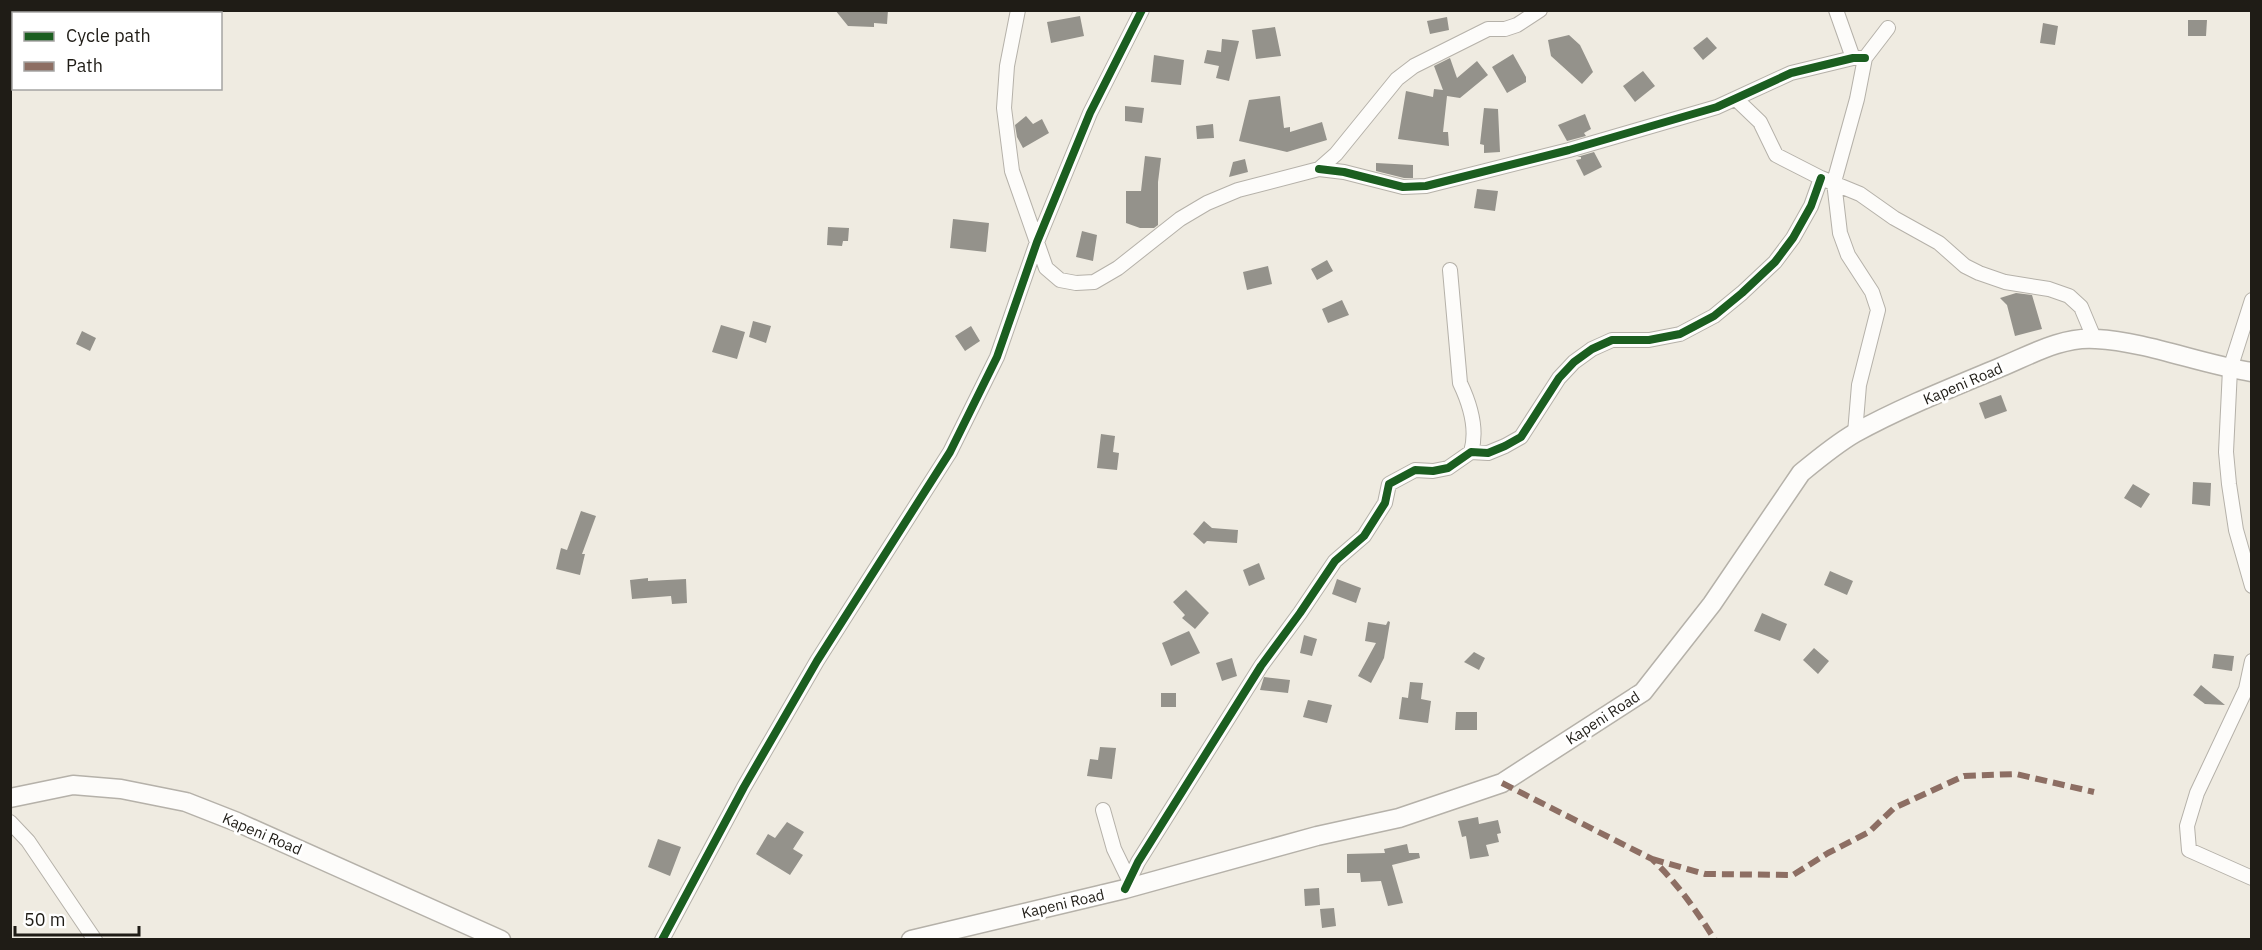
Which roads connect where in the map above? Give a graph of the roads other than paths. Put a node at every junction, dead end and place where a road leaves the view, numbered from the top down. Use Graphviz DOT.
graph roads {
  1 [pos="1018,10"];
  2 [pos="1142,10"];
  3 [pos="1540,10"];
  4 [pos="1836,10"];
  5 [pos="1888,28"];
  6 [pos="1859,58"];
  7 [pos="1736,99"];
  8 [pos="1319,169"];
  9 [pos="1828,180"];
  10 [pos="1037,242"];
  11 [pos="1449,270"];
  12 [pos="2252,300"];
  13 [pos="2094,338"];
  14 [pos="2230,369"];
  15 [pos="2252,372"];
  16 [pos="1855,433"];
  17 [pos="1471,452"];
  18 [pos="2252,586"];
  19 [pos="2252,661"];
  20 [pos="10,798"];
  21 [pos="1103,810"];
  22 [pos="10,822"];
  23 [pos="2252,878"];
  24 [pos="1128,886"];
  25 [pos="496,938"];
  26 [pos="95,939"];
  27 [pos="662,939"];
  28 [pos="911,939"];
  1 -- 10 [label="street"];
  2 -- 10 [label="street"];
  3 -- 8 [label="street"];
  4 -- 6 [label="street"];
  5 -- 6 [label="street"];
  6 -- 7 [label="street"];
  6 -- 9 [label="street"];
  7 -- 8 [label="street"];
  7 -- 9 [label="street"];
  8 -- 10 [label="street"];
  9 -- 13 [label="street"];
  9 -- 16 [label="street"];
  9 -- 17 [label="street"];
  10 -- 27 [label="street"];
  11 -- 17 [label="street"];
  12 -- 14 [label="street"];
  13 -- 14 [label="main road, Kapeni Road"];
  13 -- 16 [label="main road, Kapeni Road"];
  14 -- 15 [label="main road, Kapeni Road"];
  14 -- 18 [label="street"];
  16 -- 24 [label="main road, Kapeni Road"];
  17 -- 24 [label="street"];
  19 -- 23 [label="street"];
  20 -- 25 [label="main road, Kapeni Road"];
  21 -- 24 [label="street"];
  22 -- 26 [label="street"];
  24 -- 28 [label="main road, Kapeni Road"];
}
